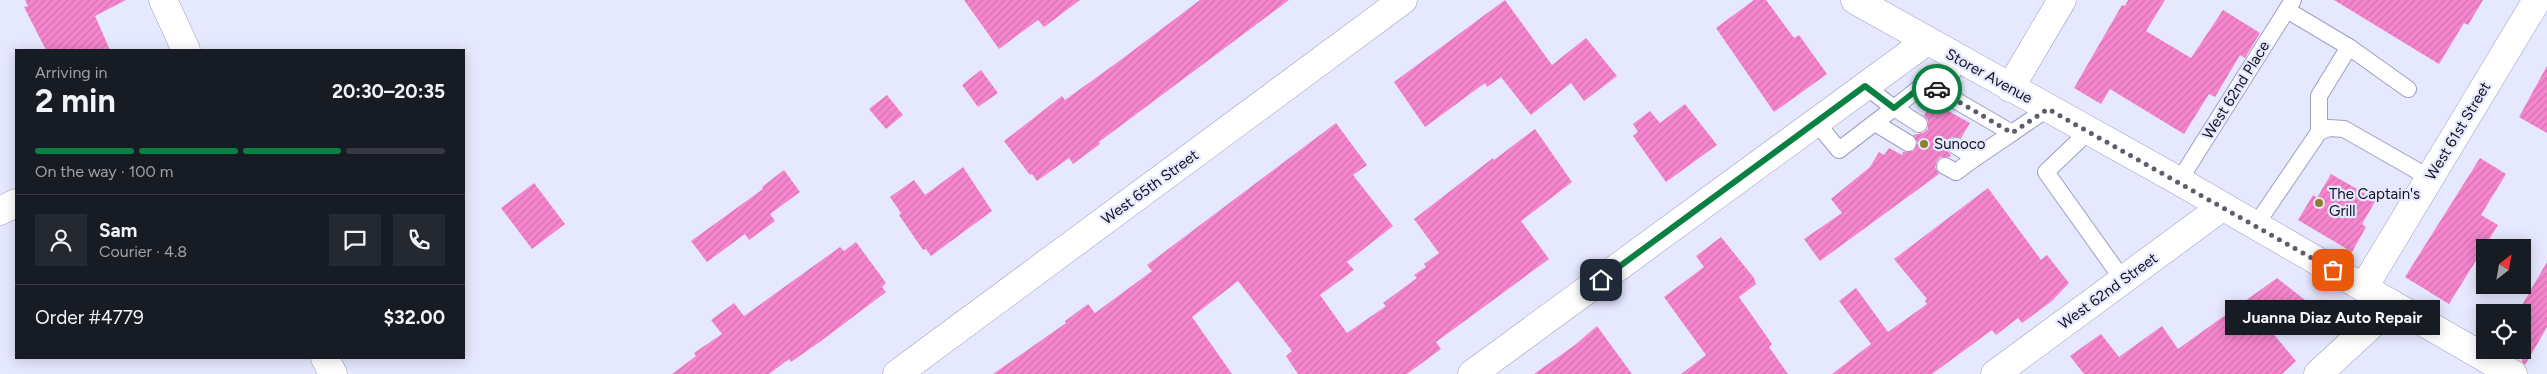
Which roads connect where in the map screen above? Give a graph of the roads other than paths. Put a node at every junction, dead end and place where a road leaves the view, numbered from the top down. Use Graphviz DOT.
graph roads {
  1 [pos="164,0"];
  2 [pos="1403,0"];
  3 [pos="1855,0"];
  4 [pos="2062,0"];
  5 [pos="2537,0"];
  6 [pos="2290,5"];
  7 [pos="1927,41"];
  8 [pos="2349,47"];
  9 [pos="186,49"];
  10 [pos="1960,60"];
  11 [pos="1865,86"];
  12 [pos="2010,88"];
  13 [pos="2408,89"];
  14 [pos="1941,92"];
  15 [pos="1894,108"];
  16 [pos="2048,109"];
  17 [pos="1816,122"];
  18 [pos="1875,123"];
  19 [pos="1919,124"];
  20 [pos="2089,131"];
  21 [pos="2319,132"];
  22 [pos="2012,133"];
  23 [pos="1908,143"];
  24 [pos="1956,146"];
  25 [pos="1975,158"];
  26 [pos="1945,166"];
  27 [pos="2430,178"];
  28 [pos="2179,181"];
  29 [pos="15,204"];
  30 [pos="2222,207"];
  31 [pos="0,211"];
  32 [pos="2255,226"];
  33 [pos="2123,280"];
  34 [pos="2364,287"];
  35 [pos="2393,304"];
  36 [pos="326,359"];
  37 [pos="333,374"];
  38 [pos="897,374"];
  39 [pos="1472,374"];
  40 [pos="1995,374"];
  41 [pos="2318,374"];
  42 [pos="2513,374"];
  1 -- 9 [label="street"];
  2 -- 38 [label="street, West 65th Street"];
  3 -- 7 [label="street, Storer Avenue"];
  4 -- 12 [label="street"];
  5 -- 27 [label="street, West 61st Street"];
  6 -- 8 [label="lane"];
  6 -- 28 [label="lane, West 62nd Place"];
  7 -- 10 [label="street, Storer Avenue"];
  7 -- 11 [label="street"];
  8 -- 13 [label="lane"];
  8 -- 21 [label="lane"];
  10 -- 12 [label="street, Storer Avenue"];
  10 -- 14 [label="lane"];
  11 -- 15 [label="lane"];
  11 -- 17 [label="street"];
  12 -- 16 [label="street, Storer Avenue"];
  14 -- 15 [label="lane"];
  14 -- 22 [label="lane"];
  15 -- 18 [label="lane"];
  15 -- 19 [label="lane"];
  16 -- 20 [label="street, Storer Avenue"];
  16 -- 22 [label="lane"];
  17 -- 18 [label="lane"];
  17 -- 39 [label="street"];
  18 -- 23 [label="lane"];
  20 -- 28 [label="street, Storer Avenue"];
  20 -- 33 [label="lane"];
  21 -- 27 [label="lane"];
  21 -- 32 [label="lane"];
  22 -- 25 [label="lane"];
  24 -- 25 [label="lane"];
  25 -- 26 [label="lane"];
  27 -- 34 [label="street, West 61st Street"];
  28 -- 30 [label="street, Storer Avenue"];
  29 -- 31 [label="street"];
  30 -- 32 [label="street, Storer Avenue"];
  30 -- 33 [label="street, West 62nd Street"];
  32 -- 34 [label="street, Storer Avenue"];
  33 -- 40 [label="street, West 62nd Street"];
  34 -- 35 [label="street, Storer Avenue"];
  35 -- 41 [label="street"];
  35 -- 42 [label="street, Storer Avenue"];
  36 -- 37 [label="street"];
}
